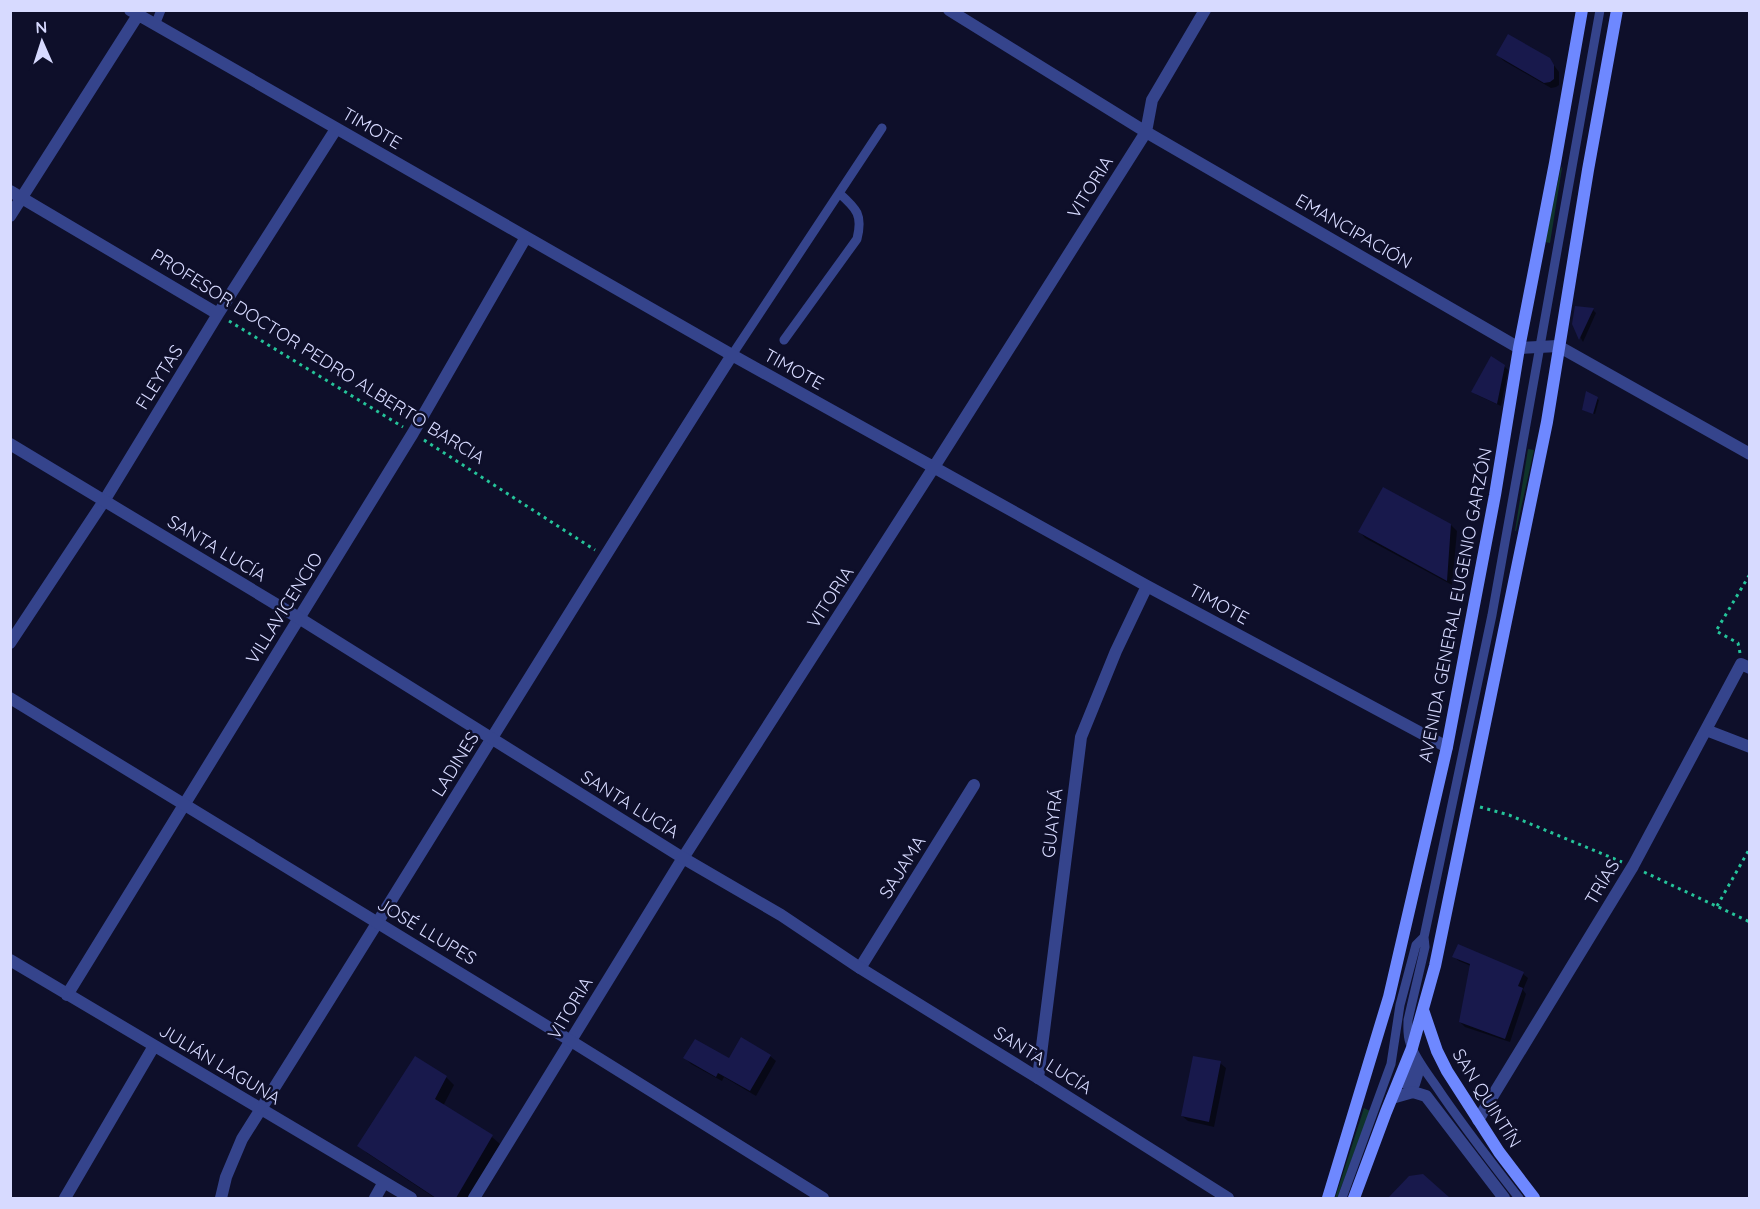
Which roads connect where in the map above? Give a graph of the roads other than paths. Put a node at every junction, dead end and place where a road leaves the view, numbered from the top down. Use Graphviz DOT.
graph roads {
  1 [pos="161,10"];
  2 [pos="949,10"];
  3 [pos="1205,10"];
  4 [pos="1582,10"];
  5 [pos="1600,10"];
  6 [pos="1617,10"];
  7 [pos="134,13"];
  8 [pos="155,25"];
  9 [pos="882,128"];
  10 [pos="336,129"];
  11 [pos="1146,132"];
  12 [pos="839,193"];
  13 [pos="16,194"];
  14 [pos="10,216"];
  15 [pos="526,237"];
  16 [pos="218,314"];
  17 [pos="784,340"];
  18 [pos="1558,346"];
  19 [pos="1539,347"];
  20 [pos="1519,348"];
  21 [pos="732,355"];
  22 [pos="10,444"];
  23 [pos="1749,454"];
  24 [pos="934,467"];
  25 [pos="104,501"];
  26 [pos="1147,586"];
  27 [pos="299,618"];
  28 [pos="10,643"];
  29 [pos="1745,666"];
  30 [pos="10,698"];
  31 [pos="1706,730"];
  32 [pos="492,739"];
  33 [pos="1447,747"];
  34 [pos="1749,747"];
  35 [pos="974,785"];
  36 [pos="183,804"];
  37 [pos="683,858"];
  38 [pos="377,922"];
  39 [pos="1424,937"];
  40 [pos="10,960"];
  41 [pos="860,968"];
  42 [pos="67,995"];
  43 [pos="1423,1010"];
  44 [pos="571,1041"];
  45 [pos="154,1046"];
  46 [pos="1412,1048"];
  47 [pos="1038,1078"];
  48 [pos="1392,1098"];
  49 [pos="260,1109"];
  50 [pos="1478,1120"];
  51 [pos="384,1182"];
  52 [pos="65,1198"];
  53 [pos="221,1198"];
  54 [pos="375,1198"];
  55 [pos="411,1198"];
  56 [pos="474,1198"];
  57 [pos="823,1198"];
  58 [pos="1228,1198"];
  59 [pos="1328,1198"];
  60 [pos="1342,1198"];
  61 [pos="1354,1198"];
  62 [pos="1504,1198"];
  63 [pos="1519,1198"];
  64 [pos="1534,1198"];
  1 -- 8 [label="lane"];
  2 -- 11 [label="street, EMANCIPACIÓN"];
  3 -- 11 [label="street, VITORIA"];
  4 -- 20 [label="main road, AVENIDA GENERAL EUGENIO GARZÓN"];
  5 -- 19 [label="lane, AVENIDA GENERAL EUGENIO GARZÓN"];
  6 -- 18 [label="main road, AVENIDA GENERAL EUGENIO GARZÓN"];
  7 -- 8 [label="street, TIMOTE"];
  7 -- 13 [label="street"];
  8 -- 10 [label="street, TIMOTE"];
  9 -- 12 [label="lane"];
  10 -- 15 [label="street, TIMOTE"];
  10 -- 16 [label="street, FLEYTAS"];
  11 -- 20 [label="street, EMANCIPACIÓN"];
  11 -- 24 [label="street, VITORIA"];
  12 -- 17 [label="lane"];
  12 -- 21 [label="lane"];
  13 -- 14 [label="street"];
  13 -- 16 [label="street, PROFESOR DOCTOR PEDRO ALBERTO BARCIA"];
  15 -- 21 [label="street, TIMOTE"];
  15 -- 27 [label="street, VILLAVICENCIO"];
  16 -- 25 [label="street, FLEYTAS"];
  18 -- 19 [label="street"];
  18 -- 23 [label="street"];
  18 -- 43 [label="main road, AVENIDA GENERAL EUGENIO GARZÓN"];
  19 -- 20 [label="street"];
  19 -- 39 [label="lane, AVENIDA GENERAL EUGENIO GARZÓN"];
  20 -- 33 [label="main road, AVENIDA GENERAL EUGENIO GARZÓN"];
  21 -- 24 [label="street, TIMOTE"];
  21 -- 32 [label="street, LADINES"];
  22 -- 25 [label="street, SANTA LUCÍA"];
  24 -- 26 [label="street, TIMOTE"];
  24 -- 37 [label="street, VITORIA"];
  25 -- 27 [label="street, SANTA LUCÍA"];
  25 -- 28 [label="street, FLEYTAS"];
  26 -- 33 [label="street, TIMOTE"];
  26 -- 47 [label="street, GUAYRÁ"];
  27 -- 32 [label="street, SANTA LUCÍA"];
  27 -- 36 [label="street, VILLAVICENCIO"];
  29 -- 31 [label="street, TRÍAS"];
  30 -- 36 [label="street, JOSÉ LLUPES"];
  31 -- 34 [label="street"];
  31 -- 50 [label="street, TRÍAS"];
  32 -- 37 [label="street, SANTA LUCÍA"];
  32 -- 38 [label="street, LADINES"];
  33 -- 59 [label="main road, AVENIDA GENERAL EUGENIO GARZÓN"];
  35 -- 41 [label="street, SAJAMA"];
  36 -- 38 [label="street, JOSÉ LLUPES"];
  36 -- 42 [label="street, VILLAVICENCIO"];
  37 -- 41 [label="street, SANTA LUCÍA"];
  37 -- 44 [label="street, VITORIA"];
  38 -- 44 [label="street, JOSÉ LLUPES"];
  38 -- 49 [label="street, LADINES"];
  39 -- 46 [label="lane, AVENIDA GENERAL EUGENIO GARZÓN"];
  39 -- 60 [label="lane, AVENIDA GENERAL EUGENIO GARZÓN"];
  40 -- 42 [label="street, JULIÁN LAGUNA"];
  41 -- 47 [label="street, SANTA LUCÍA"];
  42 -- 45 [label="street, JULIÁN LAGUNA"];
  43 -- 46 [label="main road, AVENIDA GENERAL EUGENIO GARZÓN"];
  43 -- 50 [label="main road, SAN QUINTÍN"];
  44 -- 56 [label="street, VITORIA"];
  44 -- 57 [label="street, JOSÉ LLUPES"];
  45 -- 49 [label="street, JULIÁN LAGUNA"];
  45 -- 52 [label="street"];
  46 -- 48 [label="main road, AVENIDA GENERAL EUGENIO GARZÓN"];
  46 -- 63 [label="lane, SAN QUINTÍN"];
  47 -- 58 [label="street, SANTA LUCÍA"];
  48 -- 61 [label="main road, AVENIDA GENERAL EUGENIO GARZÓN"];
  48 -- 62 [label="street"];
  49 -- 51 [label="street, JULIÁN LAGUNA"];
  49 -- 53 [label="street, LADINES"];
  50 -- 64 [label="main road, SAN QUINTÍN"];
  51 -- 54 [label="street"];
  51 -- 55 [label="street, JULIÁN LAGUNA"];
}
